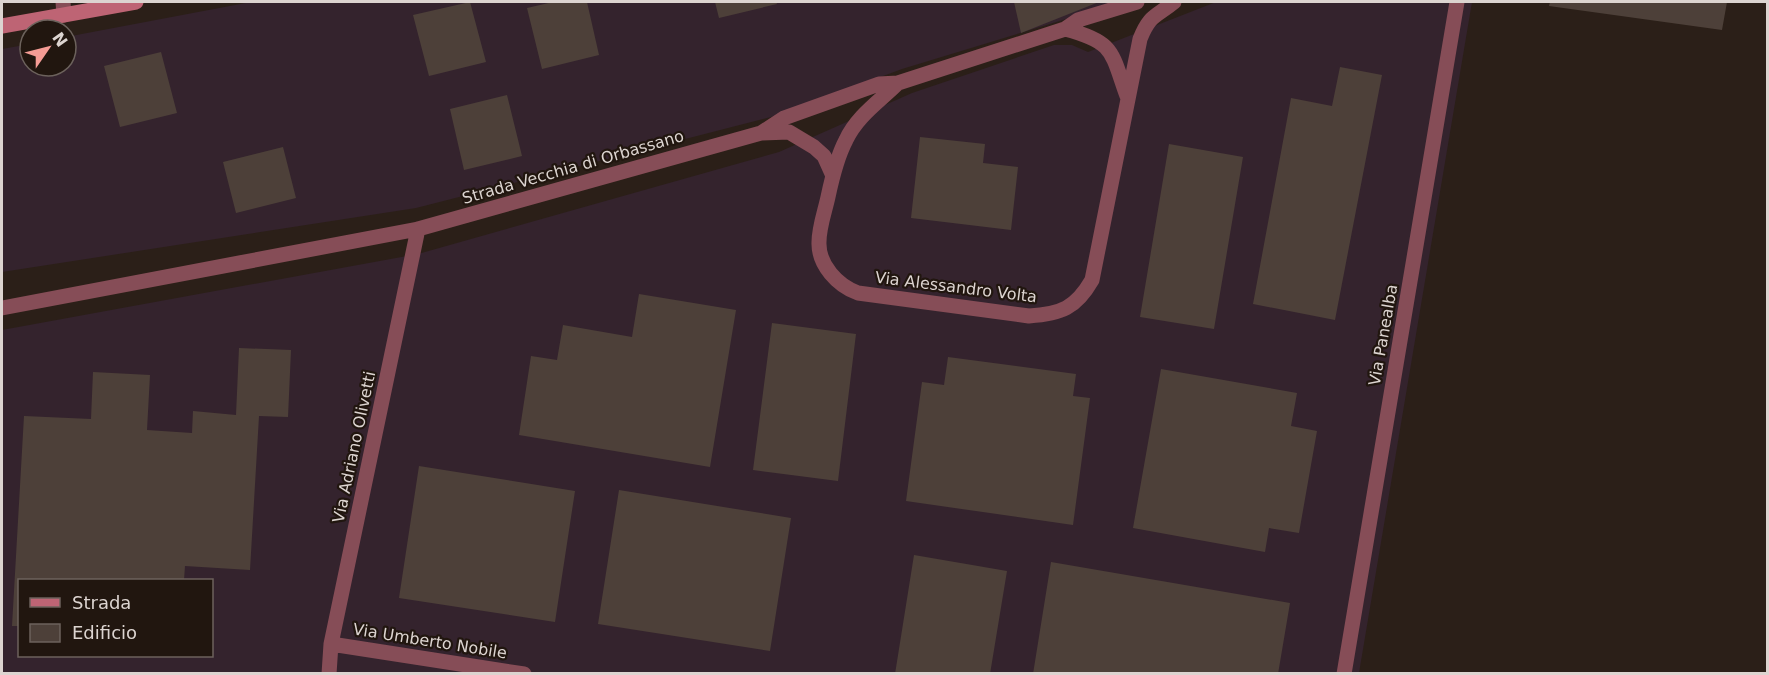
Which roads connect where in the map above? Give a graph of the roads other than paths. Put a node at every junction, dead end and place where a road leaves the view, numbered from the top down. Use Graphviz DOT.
graph roads {
  1 [pos="136,2"];
  2 [pos="1137,2"];
  3 [pos="1174,2"];
  4 [pos="1457,2"];
  5 [pos="64,8"];
  6 [pos="2,27"];
  7 [pos="1065,29"];
  8 [pos="898,82"];
  9 [pos="1127,96"];
  10 [pos="761,133"];
  11 [pos="833,176"];
  12 [pos="418,229"];
  13 [pos="2,308"];
  14 [pos="331,644"];
  15 [pos="328,674"];
  16 [pos="524,674"];
  17 [pos="1344,674"];
  1 -- 5 [label="main road"];
  2 -- 7 [label="street, Strada Vecchia di Orbassano"];
  3 -- 9 [label="street, Via Alessandro Volta"];
  4 -- 17 [label="street, Via Panealba"];
  5 -- 6 [label="main road"];
  7 -- 8 [label="street, Strada Vecchia di Orbassano"];
  7 -- 9 [label="street, Via Alessandro Volta"];
  8 -- 10 [label="street, Strada Vecchia di Orbassano"];
  8 -- 11 [label="street, Via Alessandro Volta"];
  9 -- 11 [label="street, Via Alessandro Volta"];
  10 -- 11 [label="street"];
  10 -- 12 [label="street, Strada Vecchia di Orbassano"];
  12 -- 13 [label="street, Strada Vecchia di Orbassano"];
  12 -- 14 [label="street, Via Adriano Olivetti"];
  14 -- 15 [label="street, Via Adriano Olivetti"];
  14 -- 16 [label="street, Via Umberto Nobile"];
}
